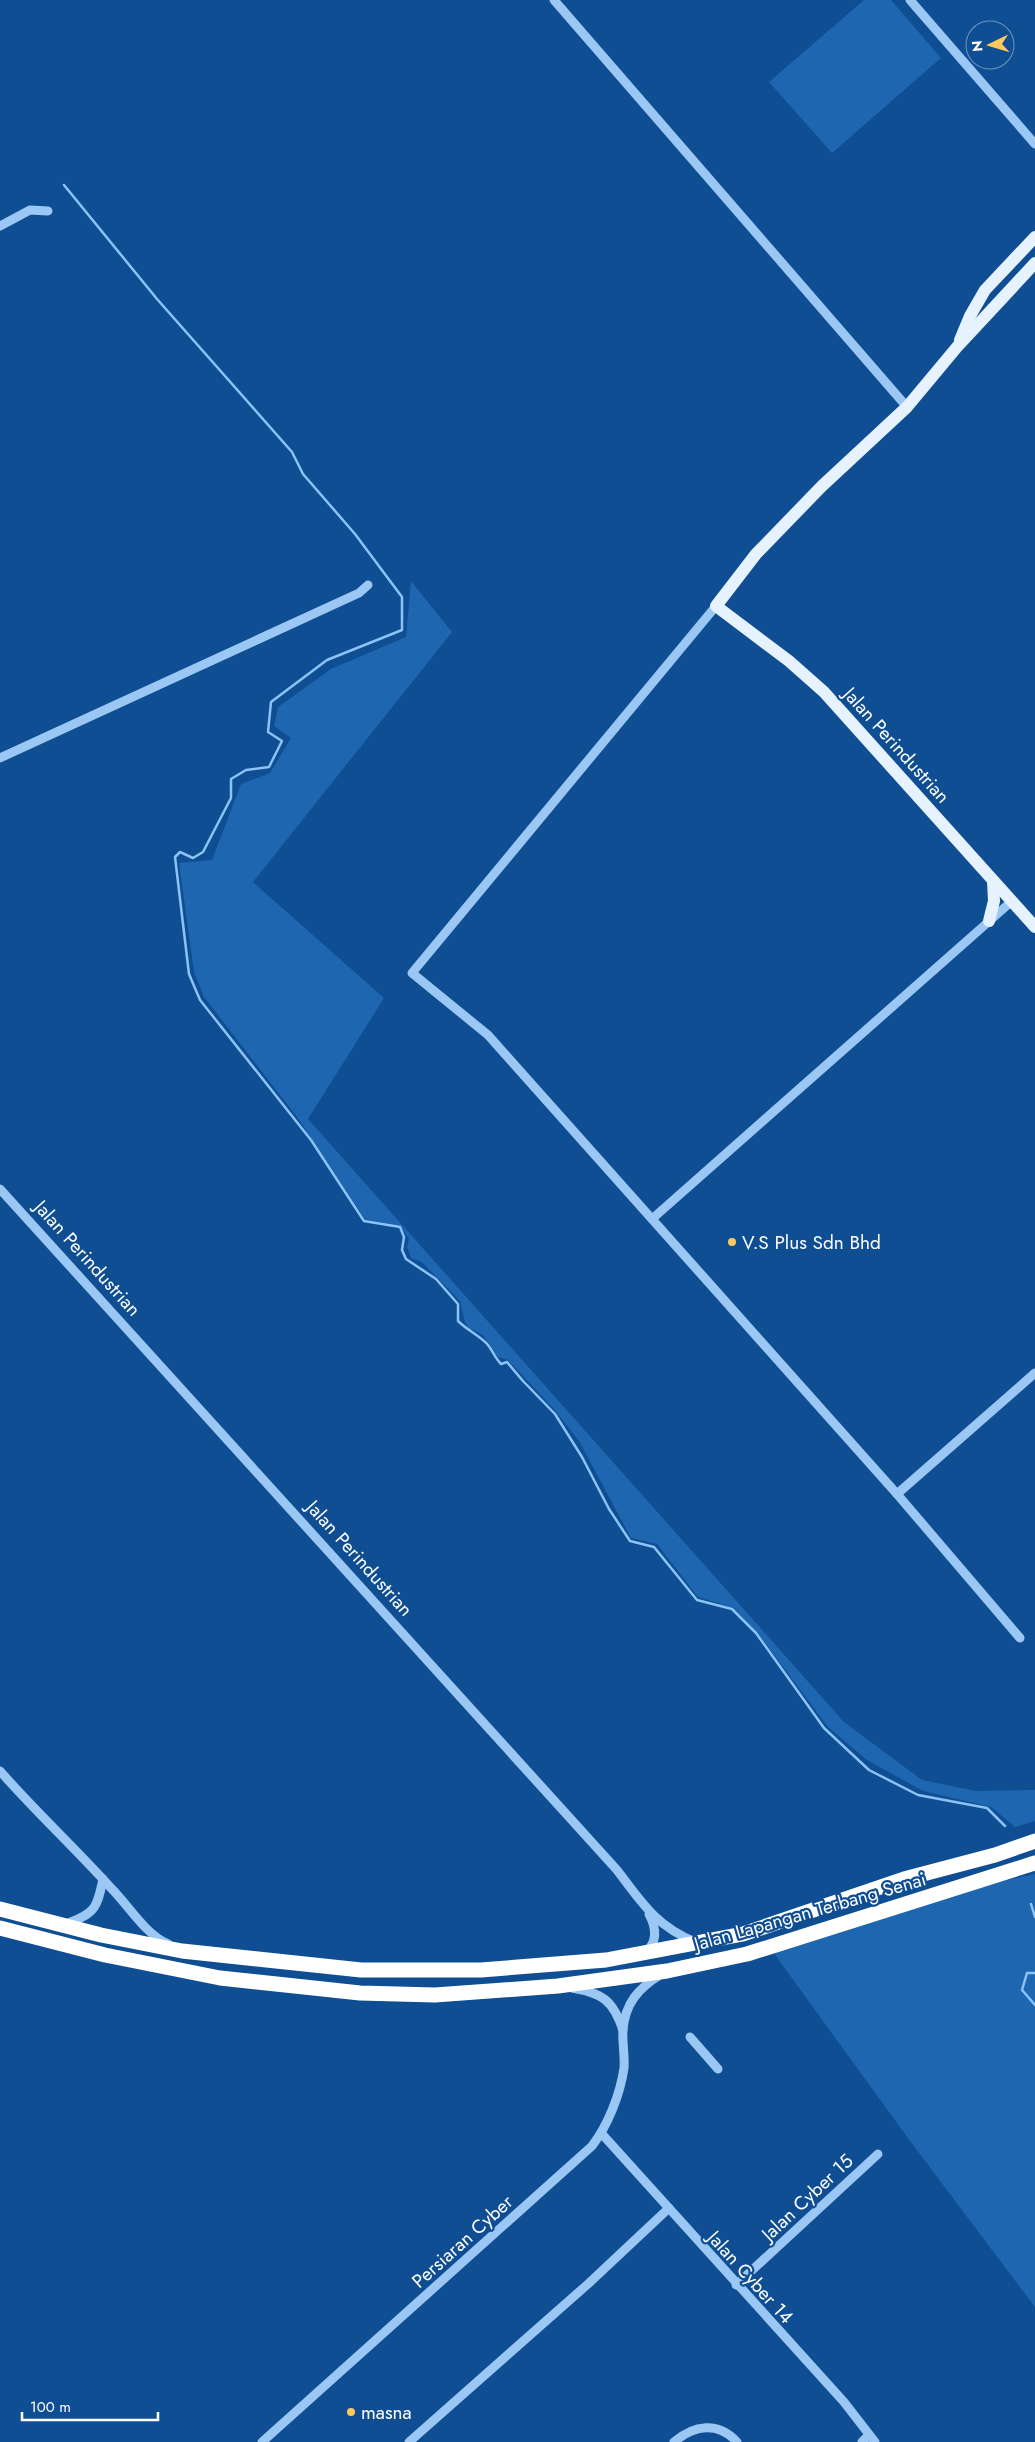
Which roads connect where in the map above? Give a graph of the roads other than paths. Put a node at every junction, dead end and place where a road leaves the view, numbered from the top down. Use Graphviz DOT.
graph roads {
  1 [pos="554,0"];
  2 [pos="910,0"];
  3 [pos="1035,144"];
  4 [pos="48,211"];
  5 [pos="0,226"];
  6 [pos="1035,237"];
  7 [pos="1035,263"];
  8 [pos="957,347"];
  9 [pos="906,407"];
  10 [pos="368,585"];
  11 [pos="716,606"];
  12 [pos="0,758"];
  13 [pos="993,881"];
  14 [pos="1012,901"];
  15 [pos="988,921"];
  16 [pos="1035,926"];
  17 [pos="0,1189"];
  18 [pos="652,1219"];
  19 [pos="1035,1373"];
  20 [pos="898,1494"];
  21 [pos="1020,1638"];
  22 [pos="0,1771"];
  23 [pos="1035,1834"];
  24 [pos="1035,1841"];
  25 [pos="995,1854"];
  26 [pos="1035,1863"];
  27 [pos="1035,1870"];
  28 [pos="103,1879"];
  29 [pos="978,1883"];
  30 [pos="0,1909"];
  31 [pos="648,1912"];
  32 [pos="61,1926"];
  33 [pos="0,1928"];
  34 [pos="698,1942"];
  35 [pos="182,1951"];
  36 [pos="646,1952"];
  37 [pos="667,1971"];
  38 [pos="558,1986"];
  39 [pos="623,2030"];
  40 [pos="690,2037"];
  41 [pos="718,2069"];
  42 [pos="602,2134"];
  43 [pos="878,2154"];
  44 [pos="669,2208"];
  45 [pos="736,2285"];
  46 [pos="872,2438"];
  47 [pos="262,2442"];
  48 [pos="409,2442"];
  49 [pos="674,2442"];
  50 [pos="737,2442"];
  51 [pos="862,2442"];
  1 -- 9 [label="street"];
  2 -- 3 [label="street"];
  4 -- 5 [label="street"];
  6 -- 8 [label="main road"];
  7 -- 8 [label="main road"];
  8 -- 9 [label="main road"];
  9 -- 11 [label="main road"];
  10 -- 12 [label="street"];
  11 -- 13 [label="main road, Jalan Perindustrian"];
  11 -- 18 [label="street"];
  13 -- 14 [label="main road, Jalan Perindustrian"];
  13 -- 15 [label="main road"];
  14 -- 15 [label="street"];
  14 -- 16 [label="main road, Jalan Perindustrian"];
  15 -- 18 [label="street"];
  17 -- 31 [label="street, Jalan Perindustrian"];
  18 -- 20 [label="street"];
  19 -- 20 [label="street"];
  20 -- 21 [label="street"];
  22 -- 28 [label="street"];
  23 -- 25 [label="highway"];
  24 -- 25 [label="highway, Jalan Lapangan Terbang Senai"];
  25 -- 34 [label="highway, Jalan Lapangan Terbang Senai"];
  26 -- 29 [label="highway, Jalan Lapangan Terbang Senai"];
  27 -- 29 [label="highway"];
  28 -- 32 [label="street"];
  28 -- 35 [label="street"];
  29 -- 37 [label="highway, Jalan Lapangan Terbang Senai"];
  30 -- 32 [label="highway, Jalan Lapangan Terbang Senai"];
  31 -- 34 [label="street, Jalan Perindustrian"];
  31 -- 36 [label="street"];
  32 -- 35 [label="highway, Jalan Lapangan Terbang Senai"];
  33 -- 38 [label="highway, Jalan Lapangan Terbang Senai"];
  34 -- 36 [label="highway, Jalan Lapangan Terbang Senai"];
  35 -- 36 [label="highway, Jalan Lapangan Terbang Senai"];
  37 -- 38 [label="highway, Jalan Lapangan Terbang Senai"];
  37 -- 39 [label="street, Persiaran Cyber"];
  38 -- 39 [label="street, Persiaran Cyber"];
  39 -- 42 [label="street, Persiaran Cyber"];
  40 -- 41 [label="street"];
  42 -- 44 [label="street, Jalan Cyber 14"];
  42 -- 47 [label="street, Persiaran Cyber"];
  43 -- 45 [label="street, Jalan Cyber 15"];
  44 -- 45 [label="street, Jalan Cyber 14"];
  44 -- 48 [label="street"];
  45 -- 46 [label="street, Jalan Cyber 14"];
  46 -- 51 [label="street"];
  49 -- 50 [label="street"];
}
